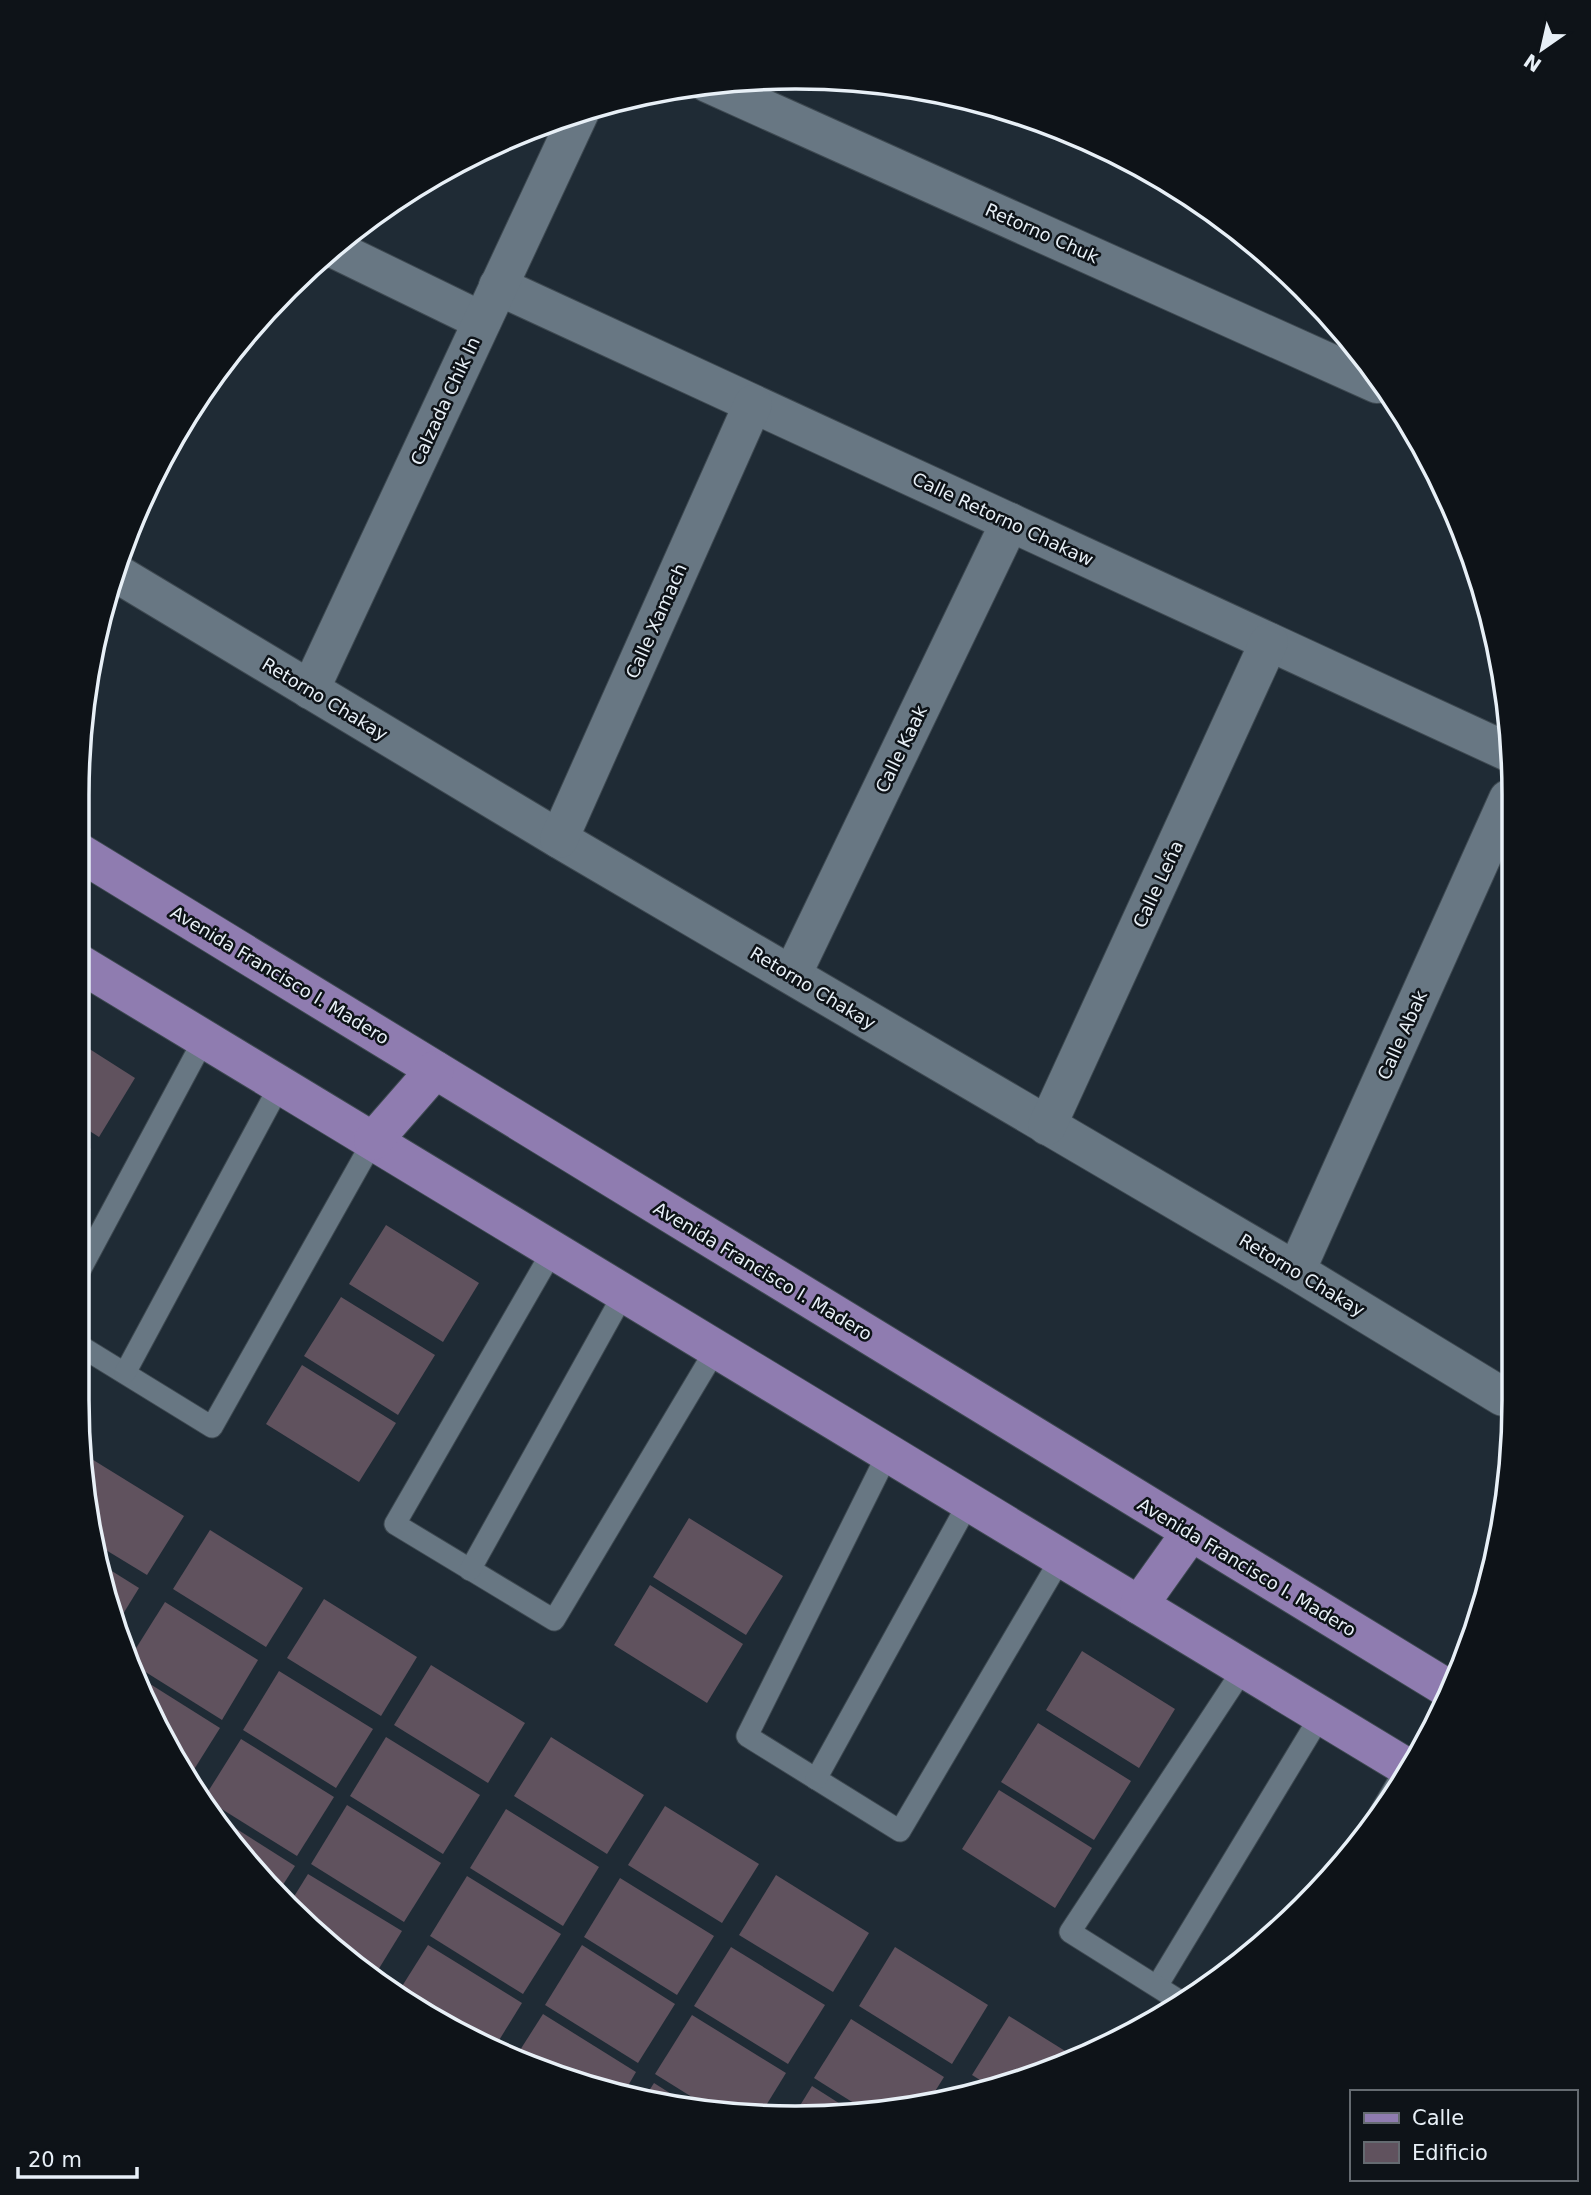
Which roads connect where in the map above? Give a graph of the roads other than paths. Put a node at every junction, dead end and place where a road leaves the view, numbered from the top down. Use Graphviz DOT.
graph roads {
  1 [pos="729,93"];
  2 [pos="574,125"];
  3 [pos="344,254"];
  4 [pos="498,286"];
  5 [pos="482,321"];
  6 [pos="1365,379"];
  7 [pos="753,404"];
  8 [pos="1010,522"];
  9 [pos="124,578"];
  10 [pos="1269,642"];
  11 [pos="310,690"];
  12 [pos="1500,748"];
  13 [pos="1502,812"];
  14 [pos="559,838"];
  15 [pos="89,858"];
  16 [pos="89,969"];
  17 [pos="792,975"];
  18 [pos="204,1039"];
  19 [pos="435,1070"];
  20 [pos="280,1085"];
  21 [pos="1047,1126"];
  22 [pos="373,1141"];
  23 [pos="553,1250"];
  24 [pos="89,1254"];
  25 [pos="1296,1271"];
  26 [pos="624,1293"];
  27 [pos="716,1349"];
  28 [pos="89,1351"];
  29 [pos="125,1373"];
  30 [pos="1502,1396"];
  31 [pos="888,1453"];
  32 [pos="969,1502"];
  33 [pos="1191,1532"];
  34 [pos="1061,1558"];
  35 [pos="470,1570"];
  36 [pos="1139,1605"];
  37 [pos="1244,1668"];
  38 [pos="1441,1685"];
  39 [pos="1321,1715"];
  40 [pos="1401,1763"];
  41 [pos="816,1779"];
  42 [pos="1157,1986"];
  43 [pos="1173,1996"];
  1 -- 6 [label="street, Retorno Chuk"];
  2 -- 4 [label="street, Calzada Chik In"];
  3 -- 5 [label="street"];
  4 -- 5 [label="street, Calzada Chik In"];
  4 -- 7 [label="street, Calle Retorno Chakaw"];
  5 -- 11 [label="street, Calzada Chik In"];
  7 -- 8 [label="street, Calle Retorno Chakaw"];
  7 -- 14 [label="street, Calle Xamach"];
  8 -- 10 [label="street, Calle Retorno Chakaw"];
  8 -- 17 [label="street, Calle Kaak"];
  9 -- 11 [label="street, Retorno Chakay"];
  10 -- 12 [label="street, Calle Retorno Chakaw"];
  10 -- 21 [label="street, Calle Leña"];
  11 -- 14 [label="street, Retorno Chakay"];
  13 -- 25 [label="street, Calle Abak"];
  14 -- 17 [label="street, Retorno Chakay"];
  15 -- 19 [label="main road, Avenida Francisco I. Madero"];
  16 -- 18 [label="main road"];
  17 -- 21 [label="street, Retorno Chakay"];
  18 -- 20 [label="main road"];
  18 -- 24 [label="lane"];
  19 -- 22 [label="main road"];
  19 -- 33 [label="main road, Avenida Francisco I. Madero"];
  20 -- 22 [label="main road"];
  20 -- 29 [label="lane"];
  21 -- 25 [label="street, Retorno Chakay"];
  22 -- 23 [label="main road"];
  22 -- 29 [label="lane"];
  23 -- 26 [label="main road"];
  23 -- 35 [label="lane"];
  25 -- 30 [label="street, Retorno Chakay"];
  26 -- 27 [label="main road"];
  26 -- 35 [label="lane"];
  27 -- 31 [label="main road"];
  27 -- 35 [label="lane"];
  28 -- 29 [label="lane"];
  31 -- 32 [label="main road"];
  31 -- 41 [label="lane"];
  32 -- 34 [label="main road"];
  32 -- 41 [label="lane"];
  33 -- 36 [label="main road"];
  33 -- 38 [label="main road, Avenida Francisco I. Madero"];
  34 -- 36 [label="main road"];
  34 -- 41 [label="lane"];
  36 -- 37 [label="main road"];
  37 -- 39 [label="main road"];
  37 -- 42 [label="lane"];
  39 -- 40 [label="main road"];
  39 -- 42 [label="lane"];
  42 -- 43 [label="lane"];
}
